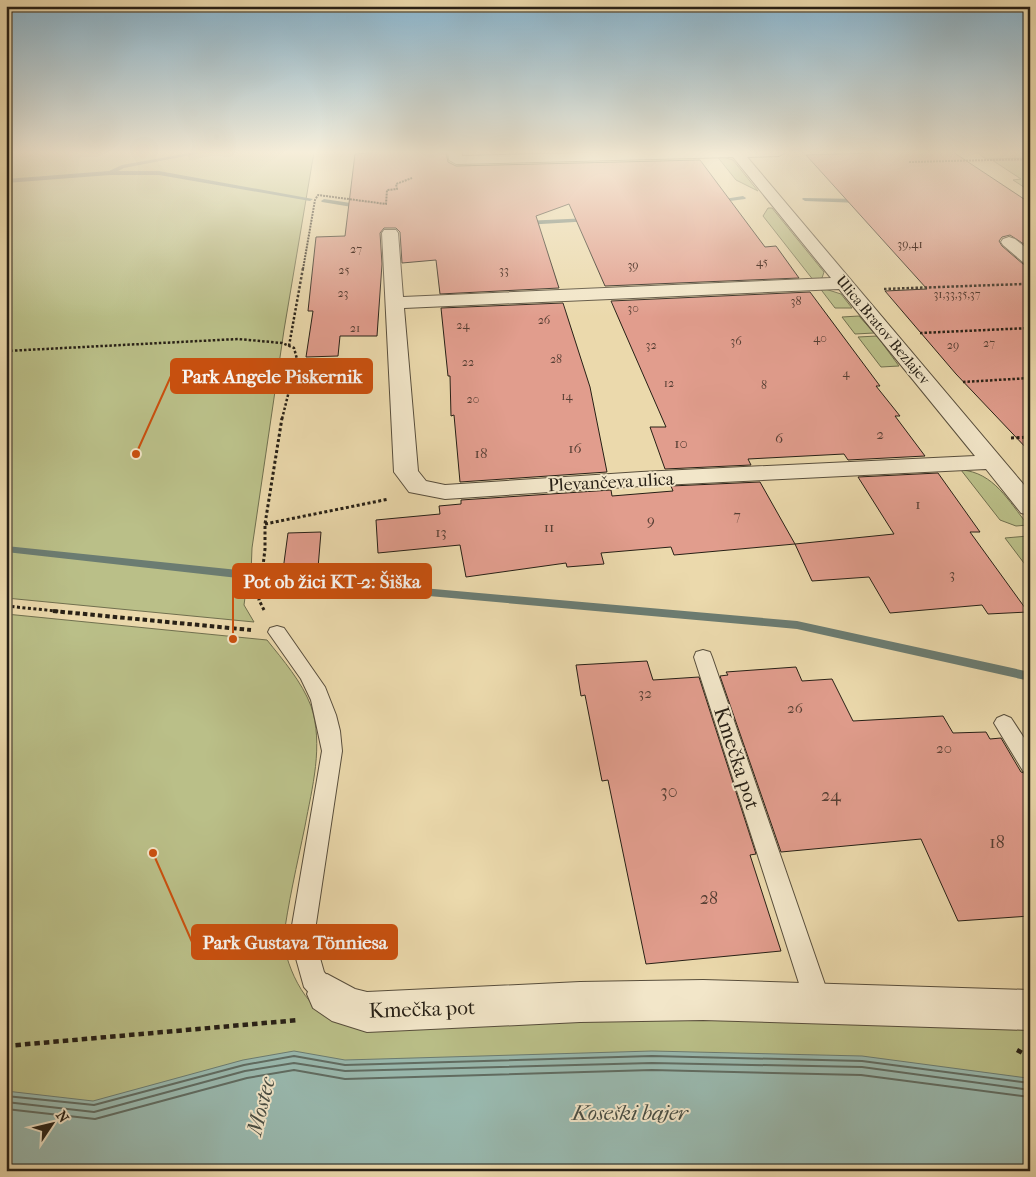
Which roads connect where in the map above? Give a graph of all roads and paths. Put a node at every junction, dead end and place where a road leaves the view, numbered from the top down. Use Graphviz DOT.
graph roads {
  1 [pos="314,207"];
  2 [pos="782,207"];
  3 [pos="390,233"];
  4 [pos="1009,242"];
  5 [pos="1030,259"];
  6 [pos="845,283"];
  7 [pos="1015,284"];
  8 [pos="879,290"];
  9 [pos="394,303"];
  10 [pos="1030,328"];
  11 [pos="886,334"];
  12 [pos="289,346"];
  13 [pos="6,351"];
  14 [pos="1030,378"];
  15 [pos="928,383"];
  16 [pos="992,462"];
  17 [pos="406,472"];
  18 [pos="1030,508"];
  19 [pos="265,524"];
  20 [pos="6,606"];
  21 [pos="277,632"];
  22 [pos="703,657"];
  23 [pos="1004,723"];
  24 [pos="1030,765"];
  25 [pos="818,1002"];
  26 [pos="316,1007"];
  27 [pos="1030,1010"];
  28 [pos="6,1046"];
  1 -- 12 [label="path"];
  2 -- 6 [label="street, Ulica Bratov Bezlajev"];
  3 -- 9 [label="street"];
  4 -- 5 [label="street"];
  6 -- 9 [label="street"];
  6 -- 11 [label="street, Ulica Bratov Bezlajev"];
  7 -- 8 [label="path"];
  9 -- 17 [label="street"];
  10 -- 11 [label="path"];
  11 -- 15 [label="street, Ulica Bratov Bezlajev"];
  12 -- 13 [label="path"];
  12 -- 19 [label="path"];
  14 -- 15 [label="path"];
  15 -- 16 [label="street, Ulica Bratov Bezlajev"];
  16 -- 17 [label="street, Plevančeva ulica"];
  16 -- 18 [label="street, Ulica Bratov Bezlajev"];
  17 -- 19 [label="path"];
  19 -- 21 [label="path"];
  20 -- 21 [label="path"];
  21 -- 26 [label="lane, Kmečka pot"];
  22 -- 25 [label="lane, Kmečka pot"];
  23 -- 24 [label="lane"];
  25 -- 26 [label="street, Kmečka pot"];
  25 -- 27 [label="street, Kmečka pot"];
  26 -- 28 [label="path"];
}
